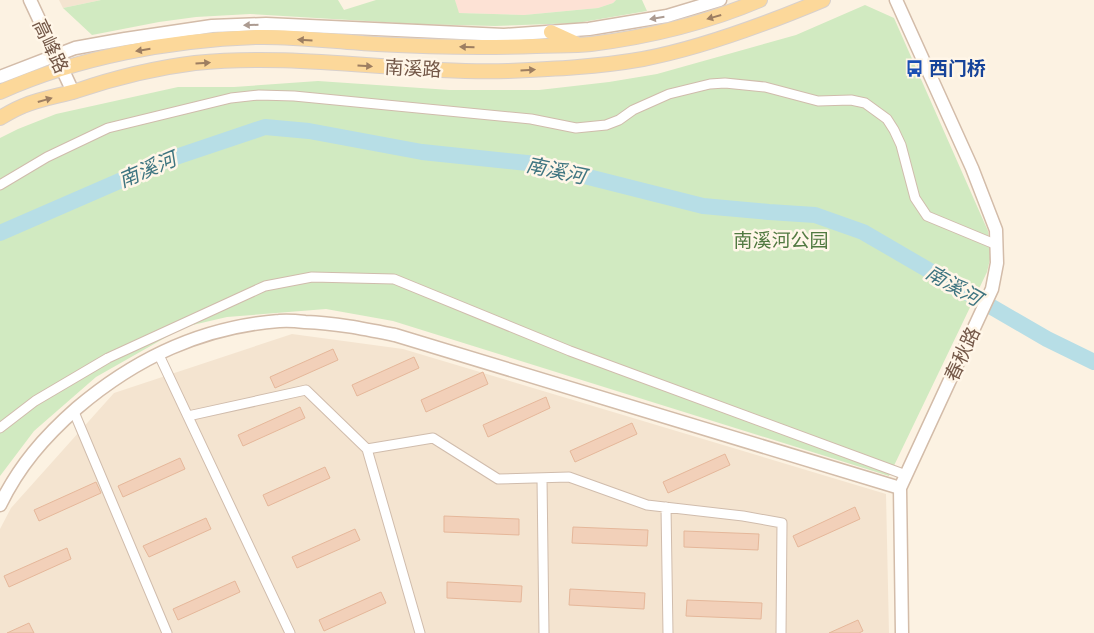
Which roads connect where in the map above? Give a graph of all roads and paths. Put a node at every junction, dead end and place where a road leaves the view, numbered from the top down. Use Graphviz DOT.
graph roads {
  1 [pos="30,0"];
  2 [pos="720,0"];
  3 [pos="760,0"];
  4 [pos="823,0"];
  5 [pos="896,0"];
  6 [pos="551,32"];
  7 [pos="578,45"];
  8 [pos="59,62"];
  9 [pos="0,77"];
  10 [pos="0,92"];
  11 [pos="73,92"];
  12 [pos="0,118"];
  13 [pos="0,185"];
  14 [pos="997,245"];
  15 [pos="158,353"];
  16 [pos="74,412"];
  17 [pos="188,416"];
  18 [pos="0,428"];
  19 [pos="367,449"];
  20 [pos="906,475"];
  21 [pos="542,478"];
  22 [pos="900,488"];
  23 [pos="0,505"];
  24 [pos="666,508"];
  25 [pos="168,633"];
  26 [pos="290,633"];
  27 [pos="420,633"];
  28 [pos="544,633"];
  29 [pos="668,633"];
  30 [pos="781,633"];
  31 [pos="902,633"];
  1 -- 8 [label="street, 高峰路"];
  2 -- 6 [label="street, one-way"];
  3 -- 7 [label="main road, 南溪路, one-way"];
  11 -- 4 [label="main road, 南溪路, one-way"];
  5 -- 14 [label="street, 春秋路"];
  6 -- 7 [label="main road"];
  6 -- 8 [label="street, one-way"];
  7 -- 8 [label="main road, 南溪路, one-way"];
  8 -- 9 [label="street"];
  8 -- 10 [label="main road, 南溪路"];
  8 -- 11 [label="street, 高峰路"];
  12 -- 11 [label="main road, 南溪路, one-way"];
  13 -- 14 [label="street"];
  14 -- 20 [label="street, 春秋路"];
  15 -- 16 [label="street"];
  15 -- 17 [label="street"];
  15 -- 22 [label="street"];
  16 -- 23 [label="street"];
  16 -- 25 [label="street"];
  17 -- 19 [label="street"];
  17 -- 26 [label="street"];
  18 -- 20 [label="street"];
  19 -- 21 [label="street"];
  19 -- 27 [label="street"];
  20 -- 22 [label="street, 春秋路"];
  21 -- 24 [label="street"];
  21 -- 28 [label="street"];
  22 -- 31 [label="street, 春秋路"];
  24 -- 29 [label="street"];
  24 -- 30 [label="street"];
}
